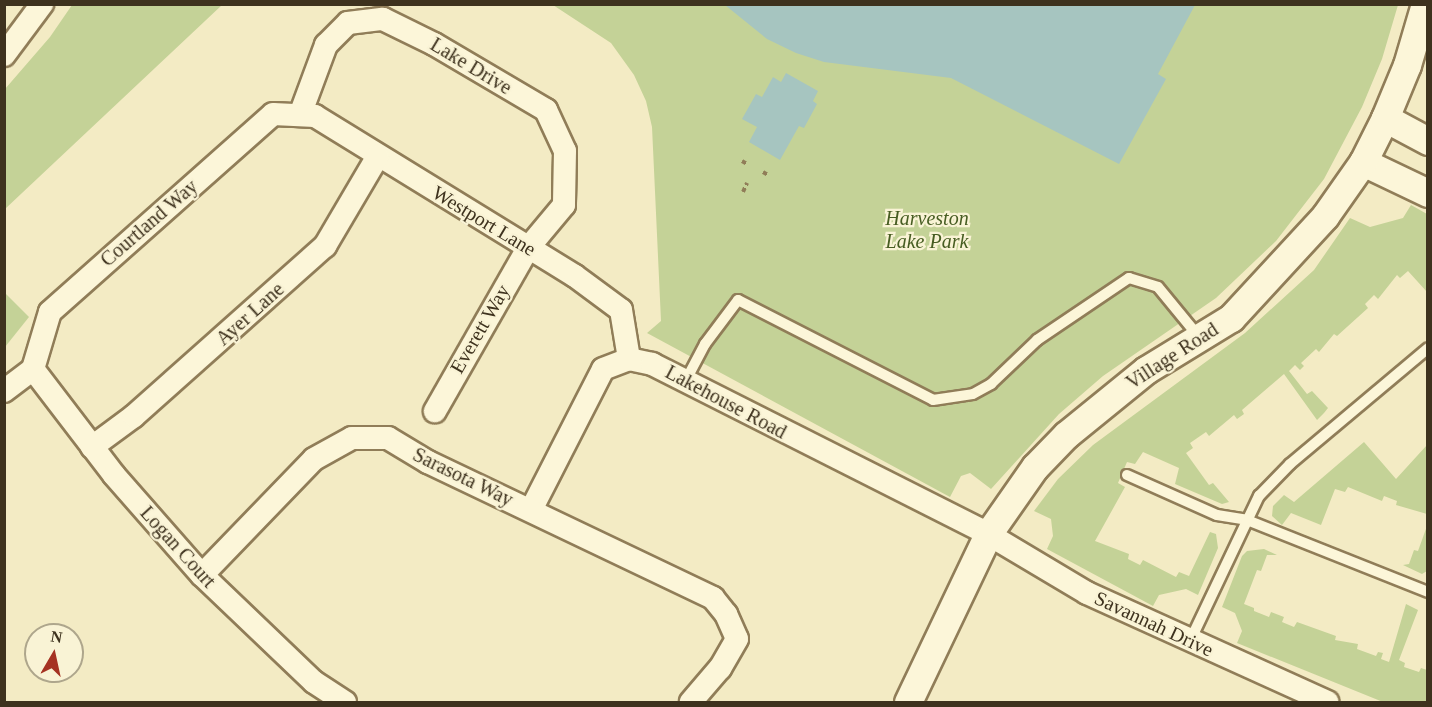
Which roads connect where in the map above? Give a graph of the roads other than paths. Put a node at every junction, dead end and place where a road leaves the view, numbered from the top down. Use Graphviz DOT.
graph roads {
  1 [pos="42,4"];
  2 [pos="1425,4"];
  3 [pos="4,55"];
  4 [pos="300,115"];
  5 [pos="1385,118"];
  6 [pos="1428,141"];
  7 [pos="378,156"];
  8 [pos="1363,162"];
  9 [pos="1428,193"];
  10 [pos="528,248"];
  11 [pos="1201,340"];
  12 [pos="1428,348"];
  13 [pos="629,359"];
  14 [pos="33,369"];
  15 [pos="686,380"];
  16 [pos="4,391"];
  17 [pos="435,411"];
  18 [pos="92,447"];
  19 [pos="1127,475"];
  20 [pos="531,510"];
  21 [pos="1247,520"];
  22 [pos="988,534"];
  23 [pos="202,575"];
  24 [pos="1428,592"];
  25 [pos="1190,641"];
  26 [pos="345,702"];
  27 [pos="691,702"];
  28 [pos="908,702"];
  29 [pos="1327,702"];
  1 -- 3 [label="street"];
  2 -- 5 [label="street, Village Road"];
  4 -- 7 [label="street, Westport Lane"];
  4 -- 10 [label="street, Lake Drive"];
  4 -- 14 [label="street, Courtland Way"];
  5 -- 6 [label="street"];
  5 -- 8 [label="street, Village Road"];
  7 -- 10 [label="street, Westport Lane"];
  7 -- 18 [label="street, Ayer Lane"];
  8 -- 9 [label="street"];
  8 -- 11 [label="street, Village Road"];
  10 -- 13 [label="street, Westport Lane"];
  10 -- 17 [label="street, Everett Way"];
  11 -- 15 [label="lane"];
  11 -- 22 [label="street, Village Road"];
  12 -- 21 [label="lane"];
  13 -- 15 [label="street, Lakehouse Road"];
  13 -- 20 [label="street"];
  14 -- 16 [label="street"];
  14 -- 18 [label="street, Logan Court"];
  15 -- 22 [label="street, Lakehouse Road"];
  18 -- 23 [label="street, Logan Court"];
  19 -- 21 [label="lane"];
  20 -- 23 [label="street, Sarasota Way"];
  20 -- 27 [label="street, Sarasota Way"];
  21 -- 24 [label="lane"];
  21 -- 25 [label="lane"];
  22 -- 25 [label="street, Savannah Drive"];
  22 -- 28 [label="street, Village Road"];
  23 -- 26 [label="street, Logan Court"];
  25 -- 29 [label="street, Savannah Drive"];
}
